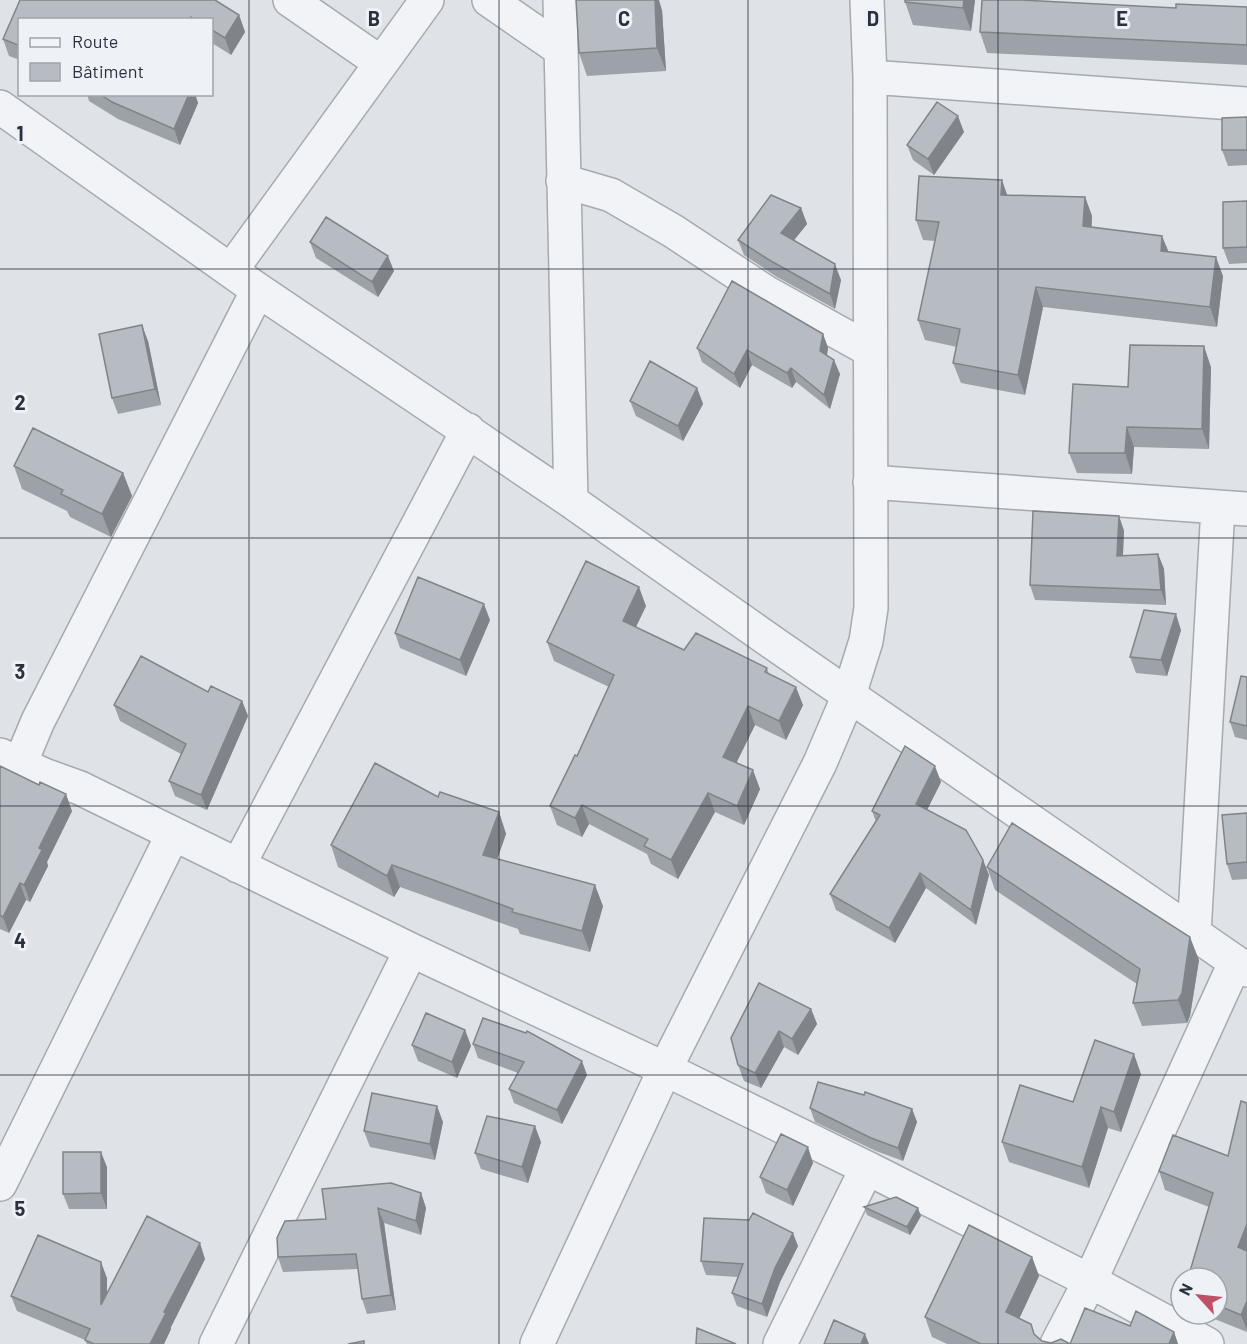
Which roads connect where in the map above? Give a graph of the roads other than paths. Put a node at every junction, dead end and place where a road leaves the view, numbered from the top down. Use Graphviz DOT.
graph roads {
  1 [pos="290,0"];
  2 [pos="427,0"];
  3 [pos="489,0"];
  4 [pos="560,0"];
  5 [pos="867,0"];
  6 [pos="560,49"];
  7 [pos="381,63"];
  8 [pos="870,77"];
  9 [pos="1247,104"];
  10 [pos="2,113"];
  11 [pos="563,181"];
  12 [pos="232,269"];
  13 [pos="258,290"];
  14 [pos="870,350"];
  15 [pos="468,430"];
  16 [pos="870,482"];
  17 [pos="572,501"];
  18 [pos="1232,508"];
  19 [pos="849,695"];
  20 [pos="10,760"];
  21 [pos="173,834"];
  22 [pos="238,866"];
  23 [pos="1194,934"];
  24 [pos="411,950"];
  25 [pos="1241,967"];
  26 [pos="665,1069"];
  27 [pos="10,1142"];
  28 [pos="867,1168"];
  29 [pos="0,1184"];
  30 [pos="1090,1281"];
  31 [pos="216,1344"];
  32 [pos="537,1344"];
  33 [pos="780,1344"];
  34 [pos="1057,1344"];
  35 [pos="1207,1344"];
  1 -- 7 [label="street"];
  2 -- 7 [label="street"];
  3 -- 6 [label="street"];
  4 -- 6 [label="street"];
  5 -- 8 [label="street"];
  6 -- 11 [label="street"];
  7 -- 12 [label="street"];
  8 -- 9 [label="street"];
  8 -- 14 [label="street"];
  10 -- 12 [label="street"];
  11 -- 14 [label="street"];
  11 -- 17 [label="street"];
  12 -- 13 [label="street"];
  13 -- 15 [label="street"];
  13 -- 20 [label="street"];
  14 -- 16 [label="street"];
  15 -- 17 [label="street"];
  15 -- 22 [label="street"];
  16 -- 18 [label="street"];
  16 -- 19 [label="street"];
  17 -- 19 [label="street"];
  18 -- 23 [label="street"];
  19 -- 23 [label="street"];
  19 -- 26 [label="street"];
  20 -- 21 [label="street"];
  21 -- 22 [label="street"];
  21 -- 27 [label="street"];
  22 -- 24 [label="street"];
  23 -- 25 [label="street"];
  24 -- 26 [label="street"];
  24 -- 31 [label="street"];
  25 -- 30 [label="street"];
  26 -- 28 [label="street"];
  26 -- 32 [label="street"];
  27 -- 29 [label="street"];
  28 -- 30 [label="street"];
  28 -- 33 [label="street"];
  30 -- 34 [label="street"];
  30 -- 35 [label="street"];
}
